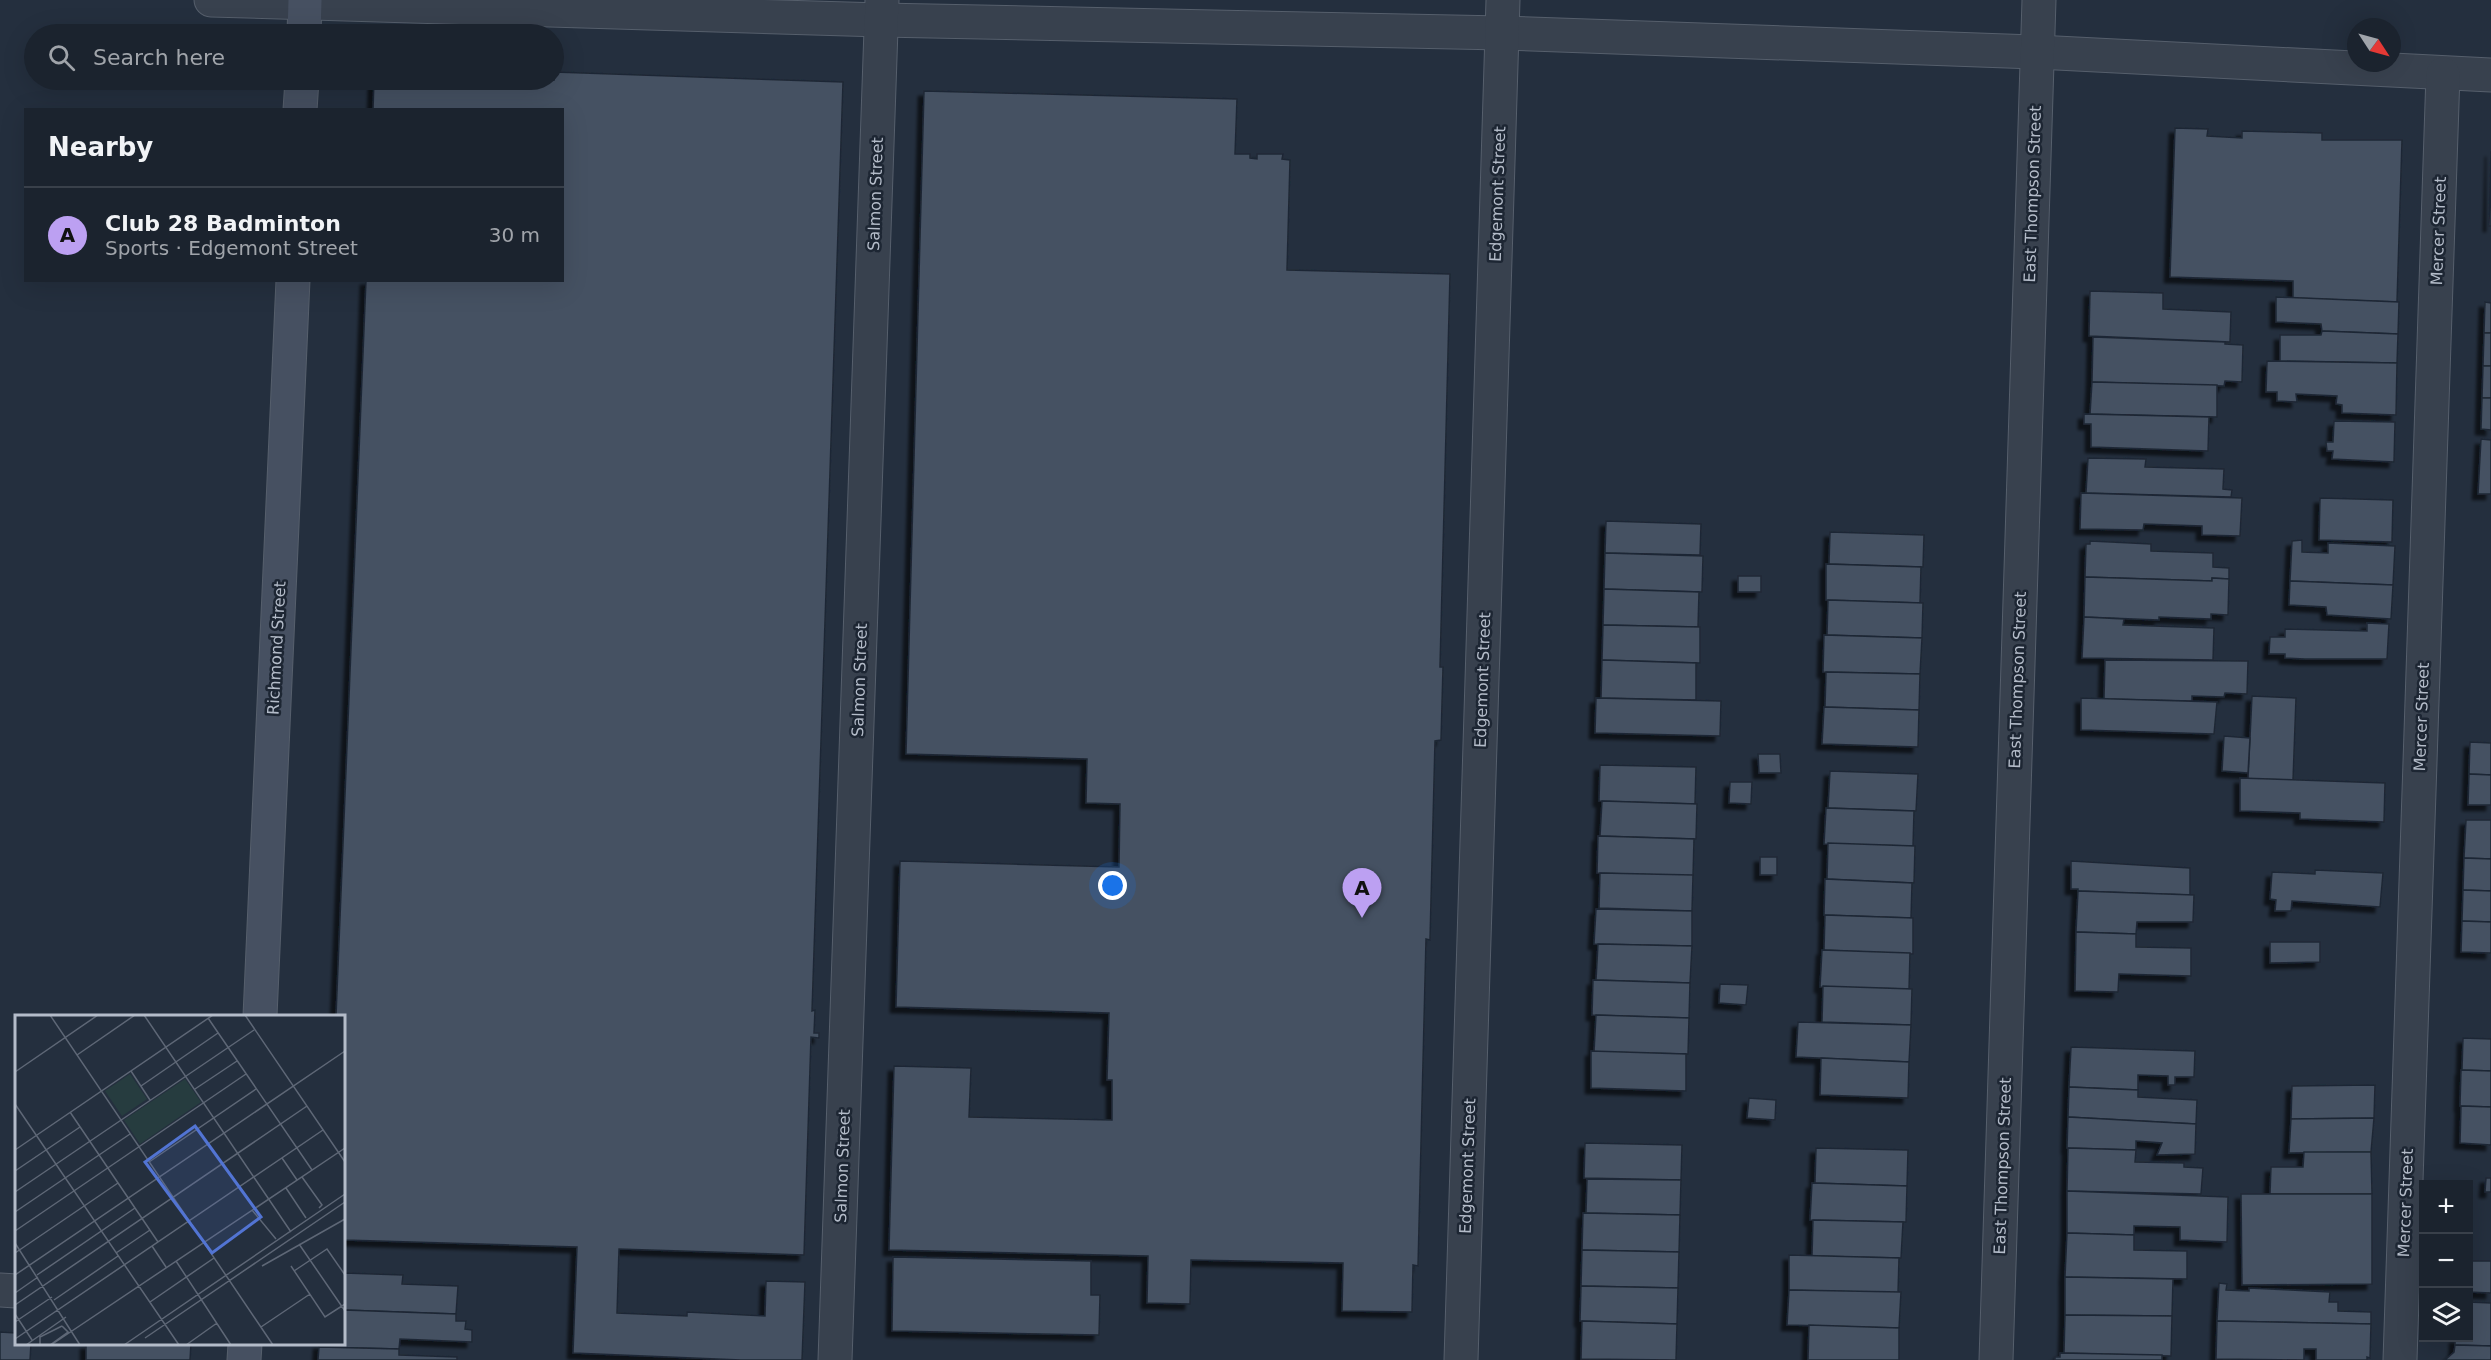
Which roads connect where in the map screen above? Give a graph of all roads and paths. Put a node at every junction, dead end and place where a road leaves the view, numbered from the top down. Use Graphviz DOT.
graph roads {
  1 [pos="211,0"];
  2 [pos="1503,0"];
  3 [pos="2039,0"];
  4 [pos="882,10"];
  5 [pos="305,13"];
  6 [pos="1502,33"];
  7 [pos="2037,52"];
  8 [pos="2443,74"];
  9 [pos="2491,75"];
  10 [pos="301,90"];
  11 [pos="300,108"];
  12 [pos="293,282"];
  13 [pos="260,1015"];
  14 [pos="0,1290"];
  15 [pos="15,1291"];
  16 [pos="245,1345"];
  17 [pos="244,1360"];
  18 [pos="835,1360"];
  19 [pos="1461,1360"];
  20 [pos="1996,1360"];
  21 [pos="2400,1360"];
  1 -- 5 [label="street"];
  2 -- 6 [label="street, Edgemont Street"];
  3 -- 7 [label="street, East Thompson Street"];
  4 -- 5 [label="street"];
  4 -- 6 [label="street"];
  4 -- 18 [label="street, Salmon Street"];
  6 -- 7 [label="street"];
  6 -- 19 [label="street, Edgemont Street"];
  7 -- 8 [label="street"];
  7 -- 20 [label="street, East Thompson Street"];
  8 -- 9 [label="street"];
  8 -- 21 [label="street, Mercer Street"];
  10 -- 11 [label="main road"];
  12 -- 13 [label="main road, Richmond Street"];
  14 -- 15 [label="street"];
  16 -- 17 [label="main road"];
}
